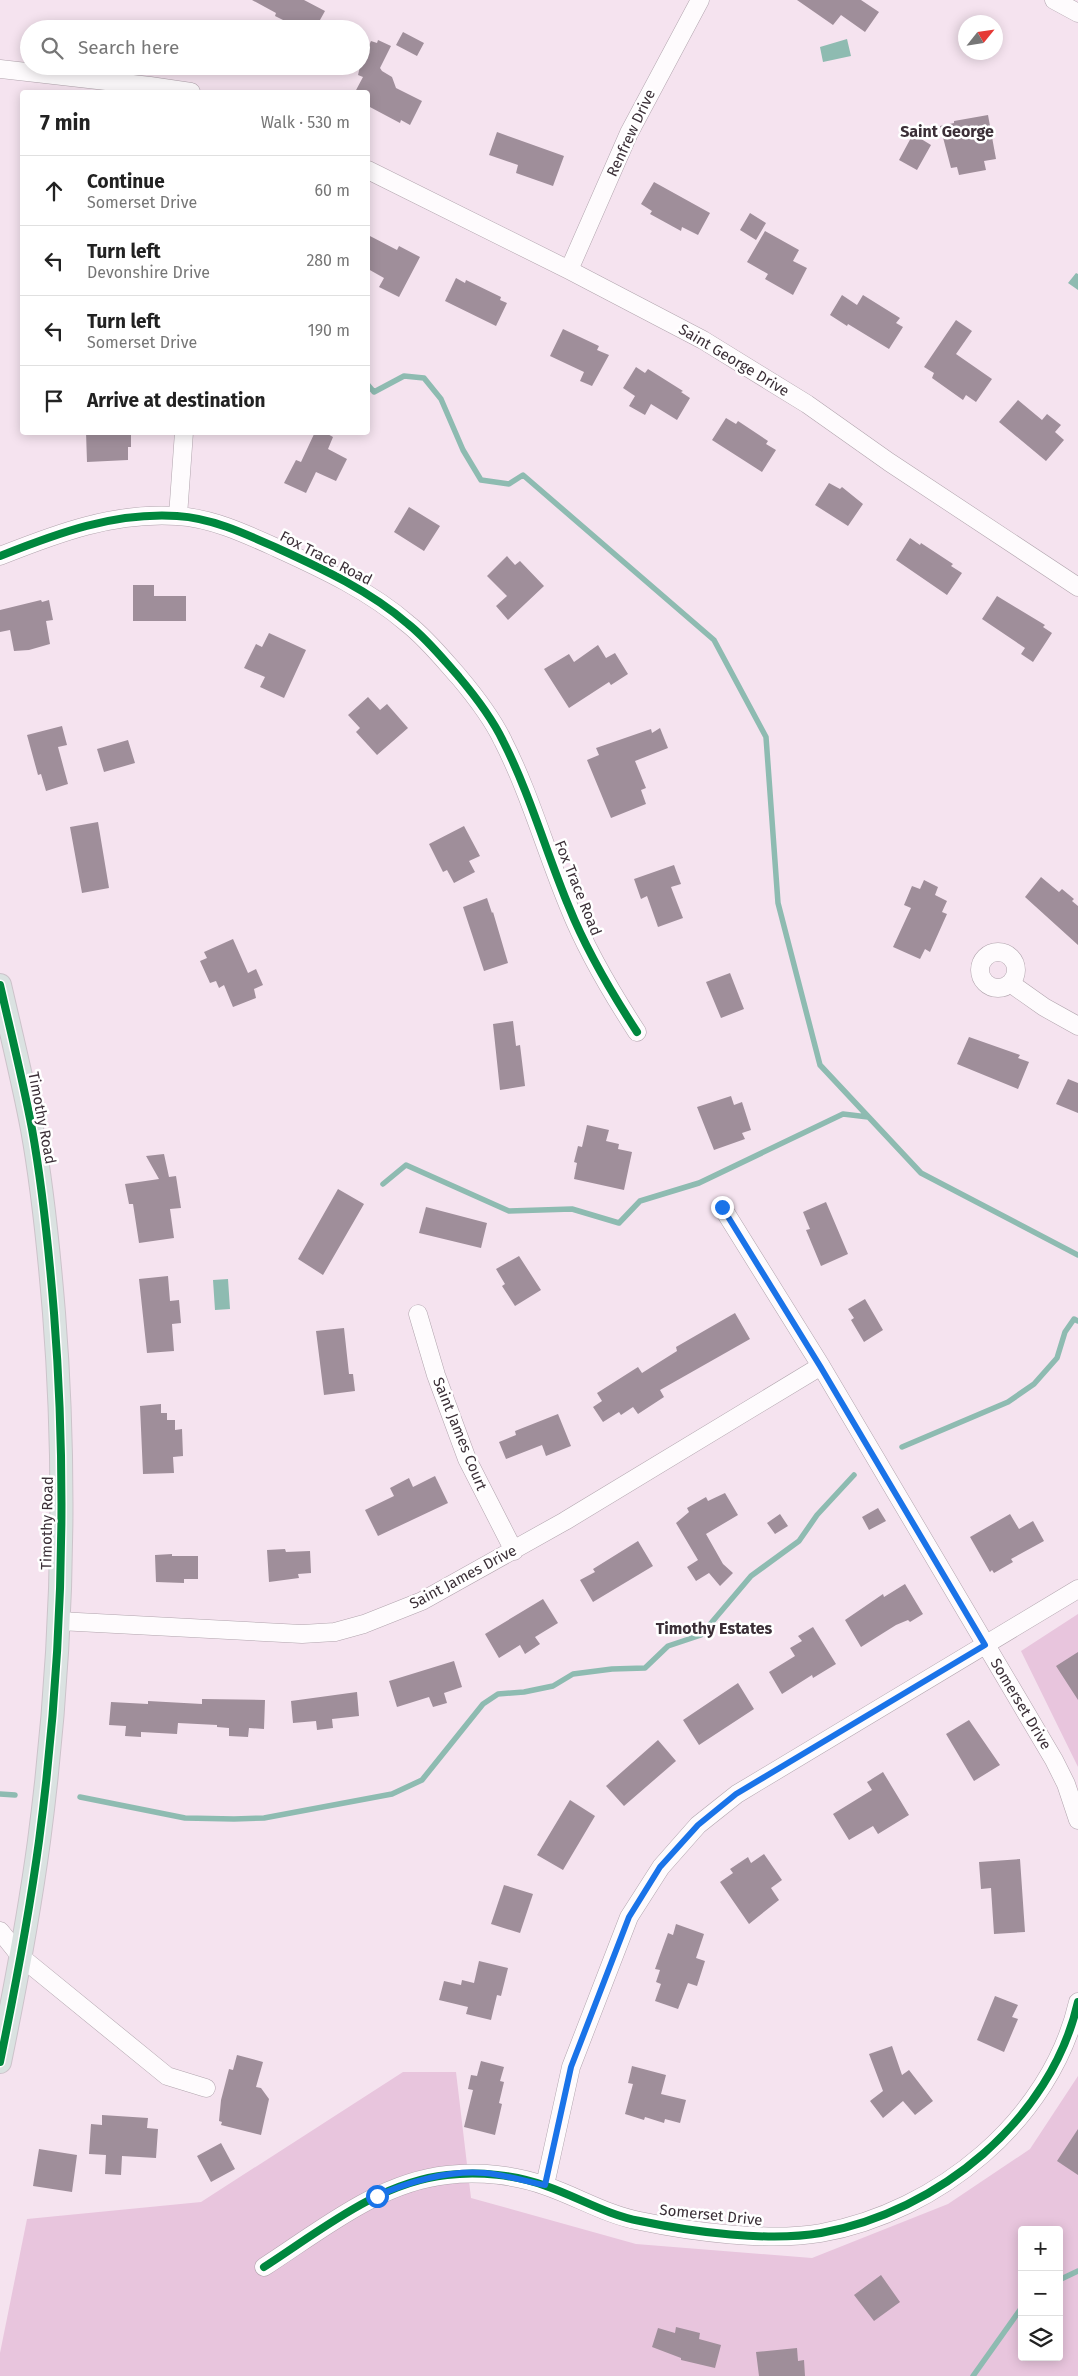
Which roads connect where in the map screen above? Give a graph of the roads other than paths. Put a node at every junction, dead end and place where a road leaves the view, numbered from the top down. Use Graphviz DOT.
graph roads {
  1 [pos="700,0"];
  2 [pos="1054,0"];
  3 [pos="1078,13"];
  4 [pos="0,69"];
  5 [pos="20,72"];
  6 [pos="45,75"];
  7 [pos="150,89"];
  8 [pos="164,90"];
  9 [pos="370,171"];
  10 [pos="570,270"];
  11 [pos="184,435"];
  12 [pos="178,516"];
  13 [pos="0,556"];
  14 [pos="1078,587"];
  15 [pos="1010,983"];
  16 [pos="0,985"];
  17 [pos="1078,1026"];
  18 [pos="637,1032"];
  19 [pos="722,1207"];
  20 [pos="418,1314"];
  21 [pos="820,1366"];
  22 [pos="514,1550"];
  23 [pos="1078,1589"];
  24 [pos="60,1622"];
  25 [pos="985,1645"];
  26 [pos="1078,1820"];
  27 [pos="0,1931"];
  28 [pos="21,1957"];
  29 [pos="1078,2002"];
  30 [pos="0,2062"];
  31 [pos="206,2088"];
  32 [pos="545,2185"];
  33 [pos="264,2267"];
  1 -- 10 [label="street, Renfrew Drive"];
  2 -- 3 [label="street"];
  4 -- 5 [label="street"];
  6 -- 7 [label="street"];
  7 -- 8 [label="street"];
  9 -- 10 [label="street, Saint George Drive"];
  10 -- 14 [label="street, Saint George Drive"];
  11 -- 12 [label="street"];
  12 -- 13 [label="street, Fox Trace Road"];
  12 -- 18 [label="street, Fox Trace Road"];
  15 -- 17 [label="street"];
  16 -- 24 [label="main road, Timothy Road"];
  19 -- 21 [label="street, Somerset Drive"];
  20 -- 22 [label="street, Saint James Court"];
  21 -- 22 [label="street, Saint James Drive"];
  21 -- 25 [label="street, Somerset Drive"];
  22 -- 24 [label="street, Saint James Drive"];
  23 -- 25 [label="street"];
  24 -- 28 [label="main road, Timothy Road"];
  25 -- 26 [label="street, Somerset Drive"];
  25 -- 32 [label="street"];
  27 -- 28 [label="street"];
  28 -- 30 [label="main road, Timothy Road"];
  28 -- 31 [label="street"];
  29 -- 32 [label="street, Somerset Drive"];
  32 -- 33 [label="street, Somerset Drive"];
}
